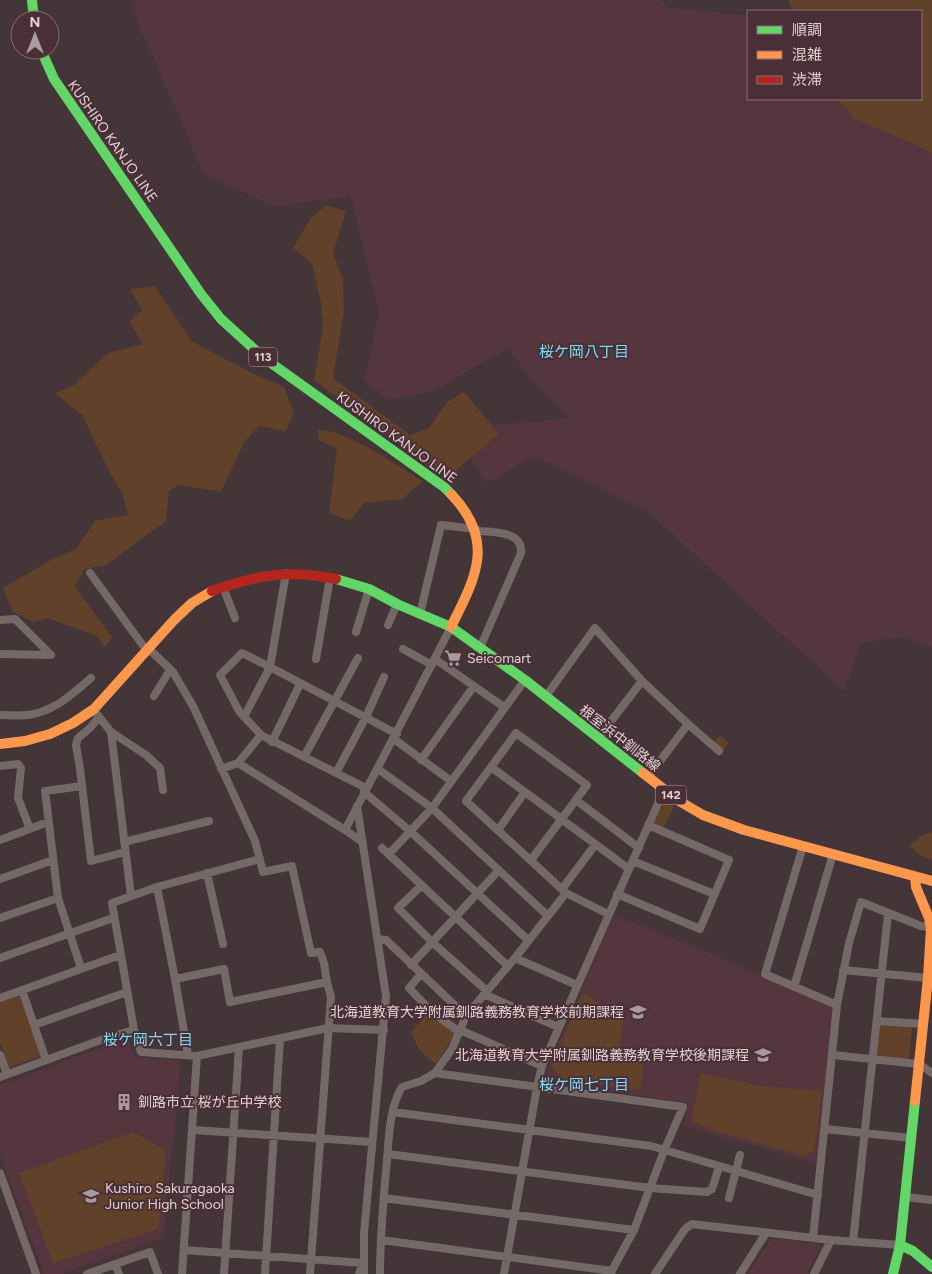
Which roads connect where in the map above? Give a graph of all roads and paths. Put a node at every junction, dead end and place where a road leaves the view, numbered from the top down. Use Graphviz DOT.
graph roads {
  1 [pos="45,60"];
  2 [pos="477,530"];
  3 [pos="90,572"];
  4 [pos="286,573"];
  5 [pos="330,578"];
  6 [pos="222,587"];
  7 [pos="369,589"];
  8 [pos="397,604"];
  9 [pos="420,614"];
  10 [pos="235,618"];
  11 [pos="0,620"];
  12 [pos="388,625"];
  13 [pos="451,627"];
  14 [pos="356,632"];
  15 [pos="480,648"];
  16 [pos="403,649"];
  17 [pos="148,650"];
  18 [pos="0,654"];
  19 [pos="358,658"];
  20 [pos="316,660"];
  21 [pos="433,662"];
  22 [pos="270,666"];
  23 [pos="170,670"];
  24 [pos="384,677"];
  25 [pos="90,678"];
  26 [pos="524,680"];
  27 [pos="642,681"];
  28 [pos="300,684"];
  29 [pos="474,686"];
  30 [pos="154,696"];
  31 [pos="546,696"];
  32 [pos="334,701"];
  33 [pos="504,707"];
  34 [pos="96,713"];
  35 [pos="0,715"];
  36 [pos="244,717"];
  37 [pos="366,717"];
  38 [pos="688,724"];
  39 [pos="111,732"];
  40 [pos="261,735"];
  41 [pos="395,736"];
  42 [pos="598,738"];
  43 [pos="272,742"];
  44 [pos="0,744"];
  45 [pos="719,751"];
  46 [pos="304,757"];
  47 [pos="421,760"];
  48 [pos="238,763"];
  49 [pos="0,766"];
  50 [pos="491,767"];
  51 [pos="378,768"];
  52 [pos="221,770"];
  53 [pos="336,773"];
  54 [pos="648,777"];
  55 [pos="451,781"];
  56 [pos="82,786"];
  57 [pos="163,790"];
  58 [pos="365,790"];
  59 [pos="664,790"];
  60 [pos="525,792"];
  61 [pos="576,800"];
  62 [pos="357,806"];
  63 [pos="432,808"];
  64 [pos="208,820"];
  65 [pos="561,820"];
  66 [pos="48,822"];
  67 [pos="648,825"];
  68 [pos="30,828"];
  69 [pos="345,830"];
  70 [pos="498,830"];
  71 [pos="410,831"];
  72 [pos="0,840"];
  73 [pos="124,842"];
  74 [pos="361,842"];
  75 [pos="595,845"];
  76 [pos="803,846"];
  77 [pos="382,848"];
  78 [pos="639,848"];
  79 [pos="125,852"];
  80 [pos="389,854"];
  81 [pos="833,854"];
  82 [pos="260,859"];
  83 [pos="53,860"];
  84 [pos="531,860"];
  85 [pos="633,861"];
  86 [pos="629,869"];
  87 [pos="498,870"];
  88 [pos="207,873"];
  89 [pos="915,877"];
  90 [pos="0,879"];
  91 [pos="932,881"];
  92 [pos="421,886"];
  93 [pos="157,887"];
  94 [pos="564,891"];
  95 [pos="478,893"];
  96 [pos="617,894"];
  97 [pos="714,894"];
  98 [pos="131,896"];
  99 [pos="58,898"];
  100 [pos="608,914"];
  101 [pos="888,914"];
  102 [pos="548,916"];
  103 [pos="455,917"];
  104 [pos="0,918"];
  105 [pos="113,918"];
  106 [pos="932,928"];
  107 [pos="69,934"];
  108 [pos="378,940"];
  109 [pos="528,940"];
  110 [pos="432,942"];
  111 [pos="223,944"];
  112 [pos="120,955"];
  113 [pos="0,958"];
  114 [pos="515,958"];
  115 [pos="411,965"];
  116 [pos="508,966"];
  117 [pos="81,968"];
  118 [pos="843,970"];
  119 [pos="882,973"];
  120 [pos="420,974"];
  121 [pos="928,978"];
  122 [pos="175,979"];
  123 [pos="327,982"];
  124 [pos="577,985"];
  125 [pos="794,987"];
  126 [pos="22,990"];
  127 [pos="127,992"];
  128 [pos="486,992"];
  129 [pos="0,998"];
  130 [pos="837,1005"];
  131 [pos="466,1016"];
  132 [pos="877,1021"];
  133 [pos="923,1024"];
  134 [pos="34,1025"];
  135 [pos="558,1027"];
  136 [pos="328,1028"];
  137 [pos="134,1030"];
  138 [pos="384,1030"];
  139 [pos="459,1031"];
  140 [pos="280,1039"];
  141 [pos="239,1048"];
  142 [pos="0,1055"];
  143 [pos="188,1055"];
  144 [pos="833,1055"];
  145 [pos="197,1056"];
  146 [pos="873,1059"];
  147 [pos="46,1060"];
  148 [pos="919,1064"];
  149 [pos="542,1066"];
  150 [pos="435,1073"];
  151 [pos="932,1073"];
  152 [pos="3,1076"];
  153 [pos="537,1087"];
  154 [pos="393,1112"];
  155 [pos="825,1129"];
  156 [pos="193,1130"];
  157 [pos="529,1130"];
  158 [pos="233,1132"];
  159 [pos="865,1133"];
  160 [pos="274,1136"];
  161 [pos="320,1138"];
  162 [pos="911,1138"];
  163 [pos="372,1142"];
  164 [pos="664,1151"];
  165 [pos="388,1154"];
  166 [pos="740,1155"];
  167 [pos="719,1167"];
  168 [pos="522,1172"];
  169 [pos="736,1172"];
  170 [pos="0,1173"];
  171 [pos="650,1188"];
  172 [pos="3,1191"];
  173 [pos="818,1196"];
  174 [pos="905,1197"];
  175 [pos="384,1198"];
  176 [pos="729,1198"];
  177 [pos="932,1200"];
  178 [pos="515,1214"];
  179 [pos="634,1230"];
  180 [pos="766,1233"];
  181 [pos="813,1238"];
  182 [pos="381,1240"];
  183 [pos="831,1240"];
  184 [pos="853,1242"];
  185 [pos="900,1245"];
  186 [pos="184,1250"];
  187 [pos="225,1253"];
  188 [pos="266,1256"];
  189 [pos="507,1256"];
  190 [pos="312,1259"];
  191 [pos="363,1263"];
  192 [pos="115,1264"];
  193 [pos="932,1267"];
  194 [pos="611,1272"];
  195 [pos="657,1273"];
  196 [pos="36,1274"];
  197 [pos="87,1274"];
  198 [pos="119,1274"];
  199 [pos="158,1274"];
  200 [pos="182,1274"];
  201 [pos="224,1274"];
  202 [pos="265,1274"];
  203 [pos="310,1274"];
  204 [pos="359,1274"];
  205 [pos="364,1274"];
  206 [pos="380,1274"];
  207 [pos="504,1274"];
  208 [pos="740,1274"];
  209 [pos="814,1274"];
  210 [pos="893,1274"];
  1 -- 2 [label="main road, KUSHIRO KANJO LINE / 113"];
  2 -- 9 [label="street"];
  2 -- 13 [label="main road, KUSHIRO KANJO LINE / 113"];
  2 -- 15 [label="street"];
  3 -- 17 [label="street"];
  4 -- 5 [label="main road"];
  4 -- 6 [label="main road"];
  4 -- 22 [label="street"];
  5 -- 7 [label="main road"];
  5 -- 20 [label="street"];
  6 -- 10 [label="street"];
  6 -- 17 [label="main road"];
  7 -- 8 [label="main road"];
  7 -- 14 [label="street"];
  8 -- 9 [label="main road"];
  8 -- 12 [label="street"];
  9 -- 13 [label="main road"];
  11 -- 18 [label="street"];
  13 -- 15 [label="main road, 根室浜中釧路線 / 142"];
  13 -- 21 [label="street"];
  15 -- 26 [label="main road, 根室浜中釧路線 / 142"];
  16 -- 21 [label="street"];
  17 -- 23 [label="street"];
  17 -- 34 [label="main road"];
  19 -- 32 [label="street"];
  21 -- 29 [label="street"];
  21 -- 41 [label="street"];
  22 -- 28 [label="street"];
  22 -- 36 [label="street"];
  22 -- 36 [label="street"];
  23 -- 30 [label="street"];
  23 -- 52 [label="street"];
  24 -- 37 [label="street"];
  25 -- 35 [label="street"];
  26 -- 31 [label="main road, 根室浜中釧路線 / 142"];
  26 -- 33 [label="street"];
  27 -- 31 [label="street"];
  27 -- 38 [label="street"];
  27 -- 42 [label="street"];
  28 -- 32 [label="street"];
  28 -- 43 [label="street"];
  29 -- 33 [label="street"];
  29 -- 47 [label="street"];
  31 -- 42 [label="main road, 根室浜中釧路線 / 142"];
  32 -- 37 [label="street"];
  32 -- 46 [label="street"];
  33 -- 55 [label="street"];
  34 -- 39 [label="street"];
  34 -- 44 [label="main road"];
  34 -- 56 [label="street"];
  36 -- 40 [label="street"];
  37 -- 41 [label="street"];
  37 -- 53 [label="street"];
  38 -- 45 [label="street"];
  38 -- 54 [label="street"];
  39 -- 57 [label="street"];
  39 -- 73 [label="street"];
  40 -- 43 [label="street"];
  40 -- 48 [label="street"];
  41 -- 47 [label="street"];
  41 -- 51 [label="street"];
  42 -- 54 [label="main road, 根室浜中釧路線 / 142"];
  43 -- 46 [label="street"];
  46 -- 53 [label="street"];
  47 -- 55 [label="street"];
  48 -- 52 [label="street"];
  48 -- 69 [label="street"];
  49 -- 68 [label="street"];
  50 -- 60 [label="street"];
  50 -- 61 [label="street"];
  50 -- 70 [label="street"];
  51 -- 58 [label="street"];
  51 -- 63 [label="street"];
  52 -- 82 [label="street"];
  53 -- 58 [label="street"];
  54 -- 59 [label="main road, 根室浜中釧路線 / 142"];
  55 -- 63 [label="street"];
  56 -- 66 [label="street"];
  56 -- 79 [label="street"];
  58 -- 62 [label="street"];
  58 -- 71 [label="street"];
  59 -- 67 [label="street"];
  59 -- 76 [label="main road, 根室浜中釧路線 / 142"];
  60 -- 65 [label="street"];
  60 -- 70 [label="street"];
  61 -- 65 [label="street"];
  61 -- 78 [label="street"];
  62 -- 69 [label="street"];
  62 -- 74 [label="street"];
  63 -- 71 [label="street"];
  63 -- 87 [label="street"];
  64 -- 73 [label="street"];
  65 -- 75 [label="street"];
  65 -- 84 [label="street"];
  66 -- 68 [label="street"];
  66 -- 83 [label="street"];
  67 -- 78 [label="street"];
  67 -- 97 [label="street"];
  68 -- 72 [label="street"];
  69 -- 74 [label="street"];
  70 -- 84 [label="street"];
  71 -- 80 [label="street"];
  71 -- 95 [label="street"];
  73 -- 79 [label="street"];
  74 -- 108 [label="street"];
  75 -- 86 [label="street"];
  75 -- 94 [label="street"];
  76 -- 81 [label="main road, 根室浜中釧路線 / 142"];
  76 -- 125 [label="street"];
  77 -- 80 [label="street"];
  78 -- 85 [label="street"];
  79 -- 98 [label="street"];
  80 -- 92 [label="street"];
  81 -- 89 [label="main road, 根室浜中釧路線 / 142"];
  81 -- 125 [label="street"];
  82 -- 88 [label="street"];
  82 -- 123 [label="street"];
  83 -- 90 [label="street"];
  83 -- 99 [label="street"];
  84 -- 94 [label="street"];
  85 -- 86 [label="street"];
  85 -- 97 [label="street"];
  86 -- 96 [label="street"];
  87 -- 95 [label="street"];
  87 -- 102 [label="street"];
  88 -- 93 [label="street"];
  88 -- 111 [label="street"];
  89 -- 91 [label="main road, 根室浜中釧路線 / 142"];
  89 -- 106 [label="main road"];
  92 -- 103 [label="street"];
  92 -- 110 [label="street"];
  93 -- 98 [label="street"];
  93 -- 122 [label="street"];
  94 -- 100 [label="street"];
  94 -- 102 [label="street"];
  95 -- 103 [label="street"];
  95 -- 109 [label="street"];
  96 -- 97 [label="street"];
  96 -- 100 [label="street"];
  98 -- 105 [label="street"];
  99 -- 104 [label="street"];
  99 -- 107 [label="street"];
  100 -- 124 [label="street"];
  101 -- 106 [label="street"];
  101 -- 118 [label="street"];
  101 -- 119 [label="street"];
  102 -- 109 [label="street"];
  103 -- 110 [label="street"];
  103 -- 116 [label="street"];
  105 -- 107 [label="street"];
  105 -- 112 [label="street"];
  106 -- 121 [label="main road"];
  107 -- 113 [label="street"];
  107 -- 117 [label="street"];
  108 -- 115 [label="street"];
  108 -- 138 [label="street"];
  109 -- 114 [label="street"];
  110 -- 115 [label="street"];
  110 -- 128 [label="street"];
  112 -- 117 [label="street"];
  112 -- 127 [label="street"];
  114 -- 116 [label="street"];
  114 -- 124 [label="street"];
  115 -- 120 [label="street"];
  116 -- 128 [label="street"];
  117 -- 126 [label="street"];
  118 -- 119 [label="street"];
  118 -- 130 [label="street"];
  119 -- 121 [label="street"];
  119 -- 132 [label="street"];
  120 -- 131 [label="street"];
  120 -- 139 [label="street"];
  121 -- 133 [label="main road"];
  122 -- 123 [label="street"];
  122 -- 143 [label="street"];
  123 -- 136 [label="street"];
  124 -- 135 [label="street"];
  125 -- 130 [label="street"];
  126 -- 129 [label="street"];
  126 -- 134 [label="street"];
  127 -- 134 [label="street"];
  127 -- 137 [label="street"];
  128 -- 131 [label="street"];
  128 -- 135 [label="street"];
  130 -- 144 [label="street"];
  131 -- 139 [label="street"];
  132 -- 133 [label="street"];
  132 -- 146 [label="street"];
  133 -- 148 [label="main road"];
  134 -- 147 [label="street"];
  135 -- 149 [label="street"];
  136 -- 138 [label="street"];
  136 -- 140 [label="street"];
  136 -- 161 [label="street"];
  137 -- 143 [label="street"];
  137 -- 147 [label="street"];
  138 -- 163 [label="street"];
  139 -- 149 [label="street"];
  139 -- 150 [label="street"];
  140 -- 141 [label="street"];
  140 -- 160 [label="street"];
  141 -- 145 [label="street"];
  141 -- 158 [label="street"];
  142 -- 152 [label="street"];
  143 -- 145 [label="street"];
  144 -- 146 [label="street"];
  144 -- 155 [label="street"];
  145 -- 156 [label="street"];
  146 -- 148 [label="street"];
  146 -- 159 [label="street"];
  147 -- 152 [label="street"];
  148 -- 151 [label="street"];
  148 -- 162 [label="main road"];
  149 -- 153 [label="street"];
  150 -- 153 [label="street"];
  150 -- 154 [label="street"];
  153 -- 157 [label="street"];
  153 -- 164 [label="street"];
  154 -- 157 [label="street"];
  154 -- 165 [label="street"];
  155 -- 159 [label="street"];
  155 -- 173 [label="street"];
  156 -- 158 [label="street"];
  156 -- 186 [label="street"];
  157 -- 164 [label="street"];
  157 -- 168 [label="street"];
  158 -- 160 [label="street"];
  158 -- 187 [label="street"];
  159 -- 162 [label="street"];
  159 -- 184 [label="street"];
  160 -- 161 [label="street"];
  160 -- 188 [label="street"];
  161 -- 163 [label="street"];
  161 -- 190 [label="street"];
  162 -- 174 [label="main road"];
  163 -- 191 [label="street"];
  164 -- 167 [label="street"];
  164 -- 171 [label="street"];
  165 -- 168 [label="street"];
  165 -- 175 [label="street"];
  166 -- 169 [label="street"];
  167 -- 169 [label="street"];
  167 -- 171 [label="street"];
  168 -- 171 [label="street"];
  168 -- 178 [label="street"];
  169 -- 173 [label="street"];
  169 -- 176 [label="street"];
  170 -- 172 [label="street"];
  171 -- 179 [label="street"];
  172 -- 196 [label="street"];
  173 -- 181 [label="street"];
  174 -- 177 [label="street"];
  174 -- 185 [label="main road"];
  175 -- 178 [label="street"];
  175 -- 182 [label="street"];
  178 -- 179 [label="street"];
  178 -- 189 [label="street"];
  179 -- 194 [label="street"];
  180 -- 181 [label="street"];
  180 -- 195 [label="street"];
  180 -- 208 [label="street"];
  181 -- 183 [label="street"];
  182 -- 189 [label="street"];
  182 -- 206 [label="street"];
  183 -- 184 [label="street"];
  183 -- 209 [label="street"];
  184 -- 185 [label="street"];
  185 -- 193 [label="main road"];
  185 -- 210 [label="main road"];
  186 -- 187 [label="street"];
  186 -- 200 [label="street"];
  187 -- 188 [label="street"];
  187 -- 201 [label="street"];
  188 -- 190 [label="street"];
  188 -- 202 [label="street"];
  189 -- 194 [label="street"];
  189 -- 207 [label="street"];
  190 -- 191 [label="street"];
  190 -- 203 [label="street"];
  191 -- 204 [label="street"];
  191 -- 205 [label="street"];
  192 -- 197 [label="street"];
  192 -- 198 [label="street"];
  192 -- 199 [label="street"];
}
